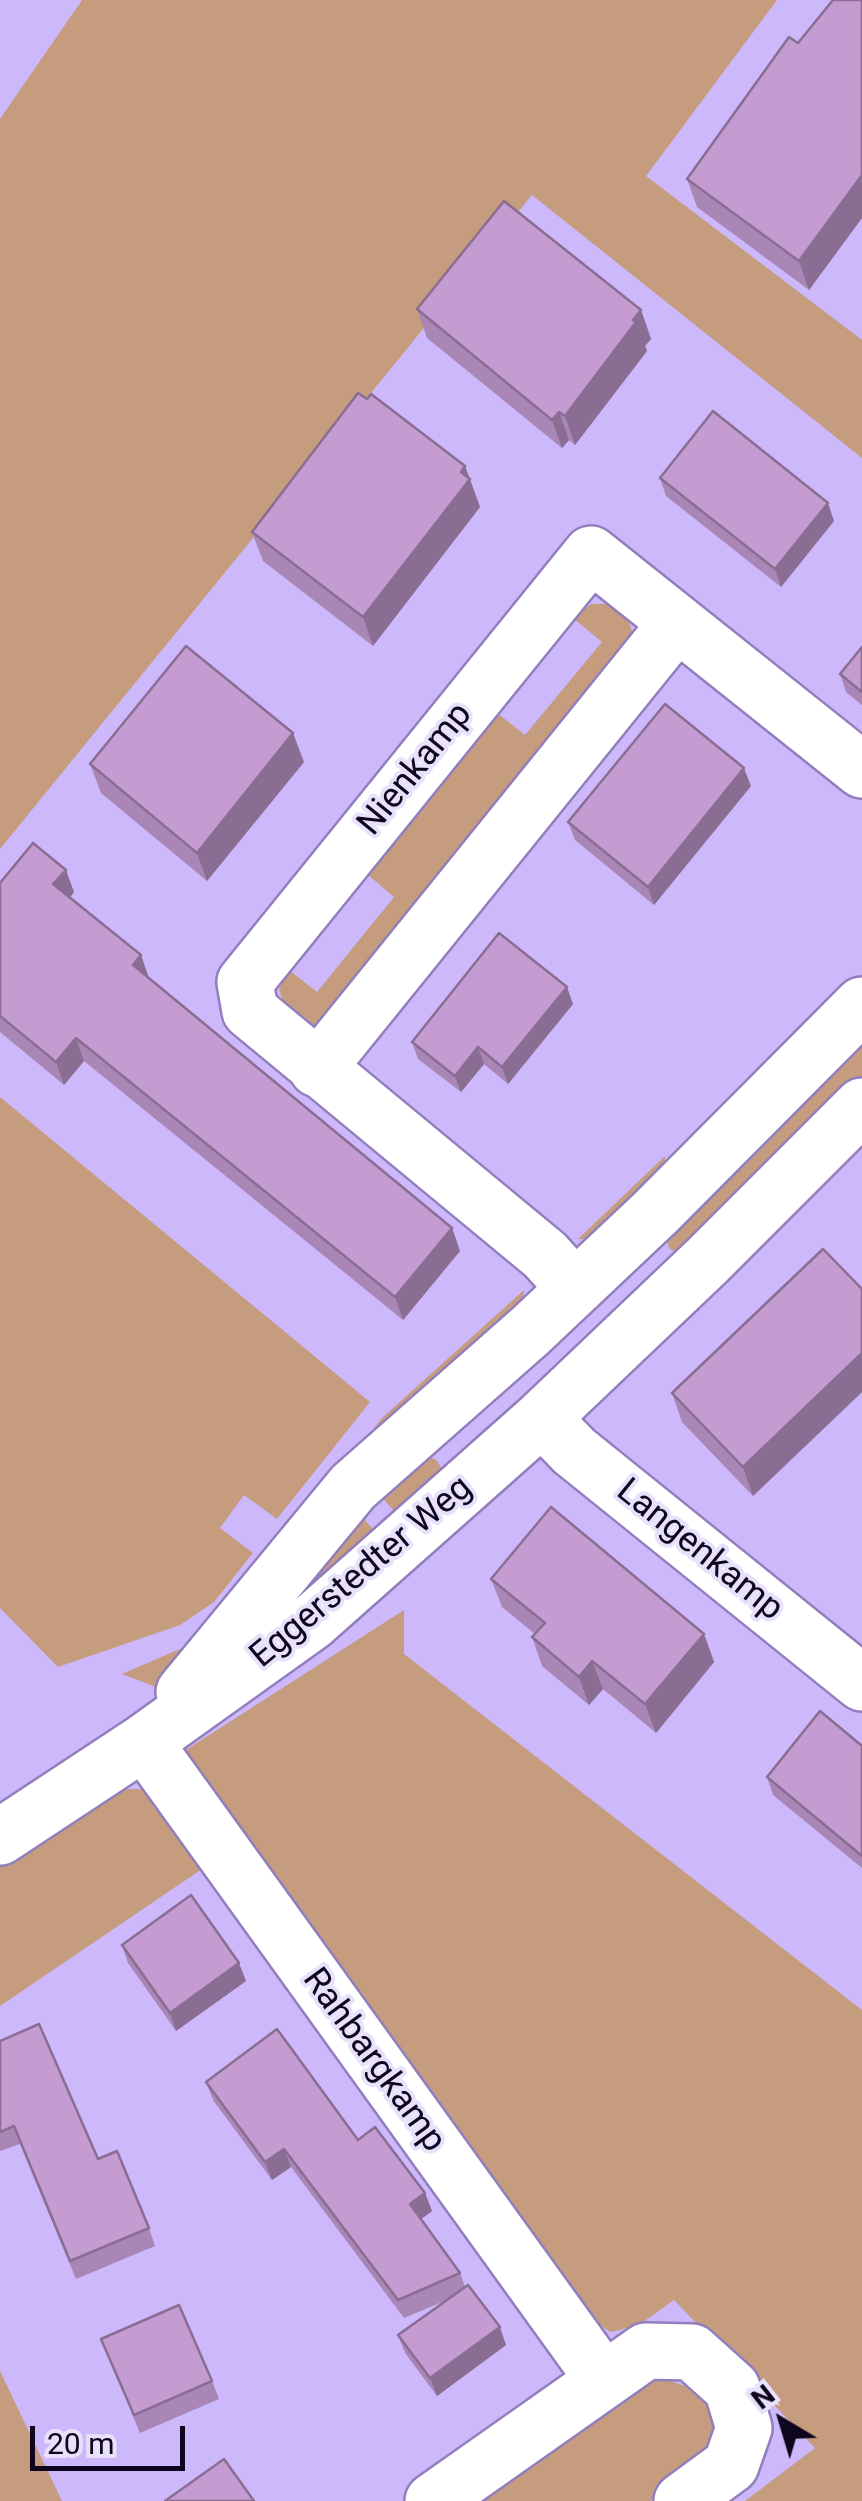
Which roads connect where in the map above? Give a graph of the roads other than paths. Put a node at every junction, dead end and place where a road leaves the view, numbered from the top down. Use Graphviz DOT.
graph roads {
  1 [pos="678,623"];
  2 [pos="862,770"];
  3 [pos="862,1005"];
  4 [pos="316,1069"];
  5 [pos="862,1106"];
  6 [pos="574,1288"];
  7 [pos="520,1340"];
  8 [pos="556,1404"];
  9 [pos="861,1680"];
  10 [pos="144,1742"];
  11 [pos="0,1837"];
  12 [pos="603,2380"];
  13 [pos="433,2501"];
  14 [pos="682,2501"];
  1 -- 2 [label="street, Nienkamp"];
  1 -- 4 [label="street"];
  1 -- 4 [label="street, Nienkamp"];
  3 -- 6 [label="street, Eggerstedter Weg"];
  4 -- 6 [label="street, Nienkamp"];
  5 -- 8 [label="street, Eggerstedter Weg"];
  6 -- 7 [label="street, Eggerstedter Weg"];
  7 -- 8 [label="street"];
  7 -- 10 [label="street, Eggerstedter Weg"];
  8 -- 9 [label="street, Langenkamp"];
  8 -- 10 [label="street, Eggerstedter Weg"];
  10 -- 11 [label="street, Eggerstedter Weg"];
  10 -- 12 [label="street, Rahbargkamp"];
  12 -- 13 [label="street"];
  12 -- 14 [label="street"];
}
